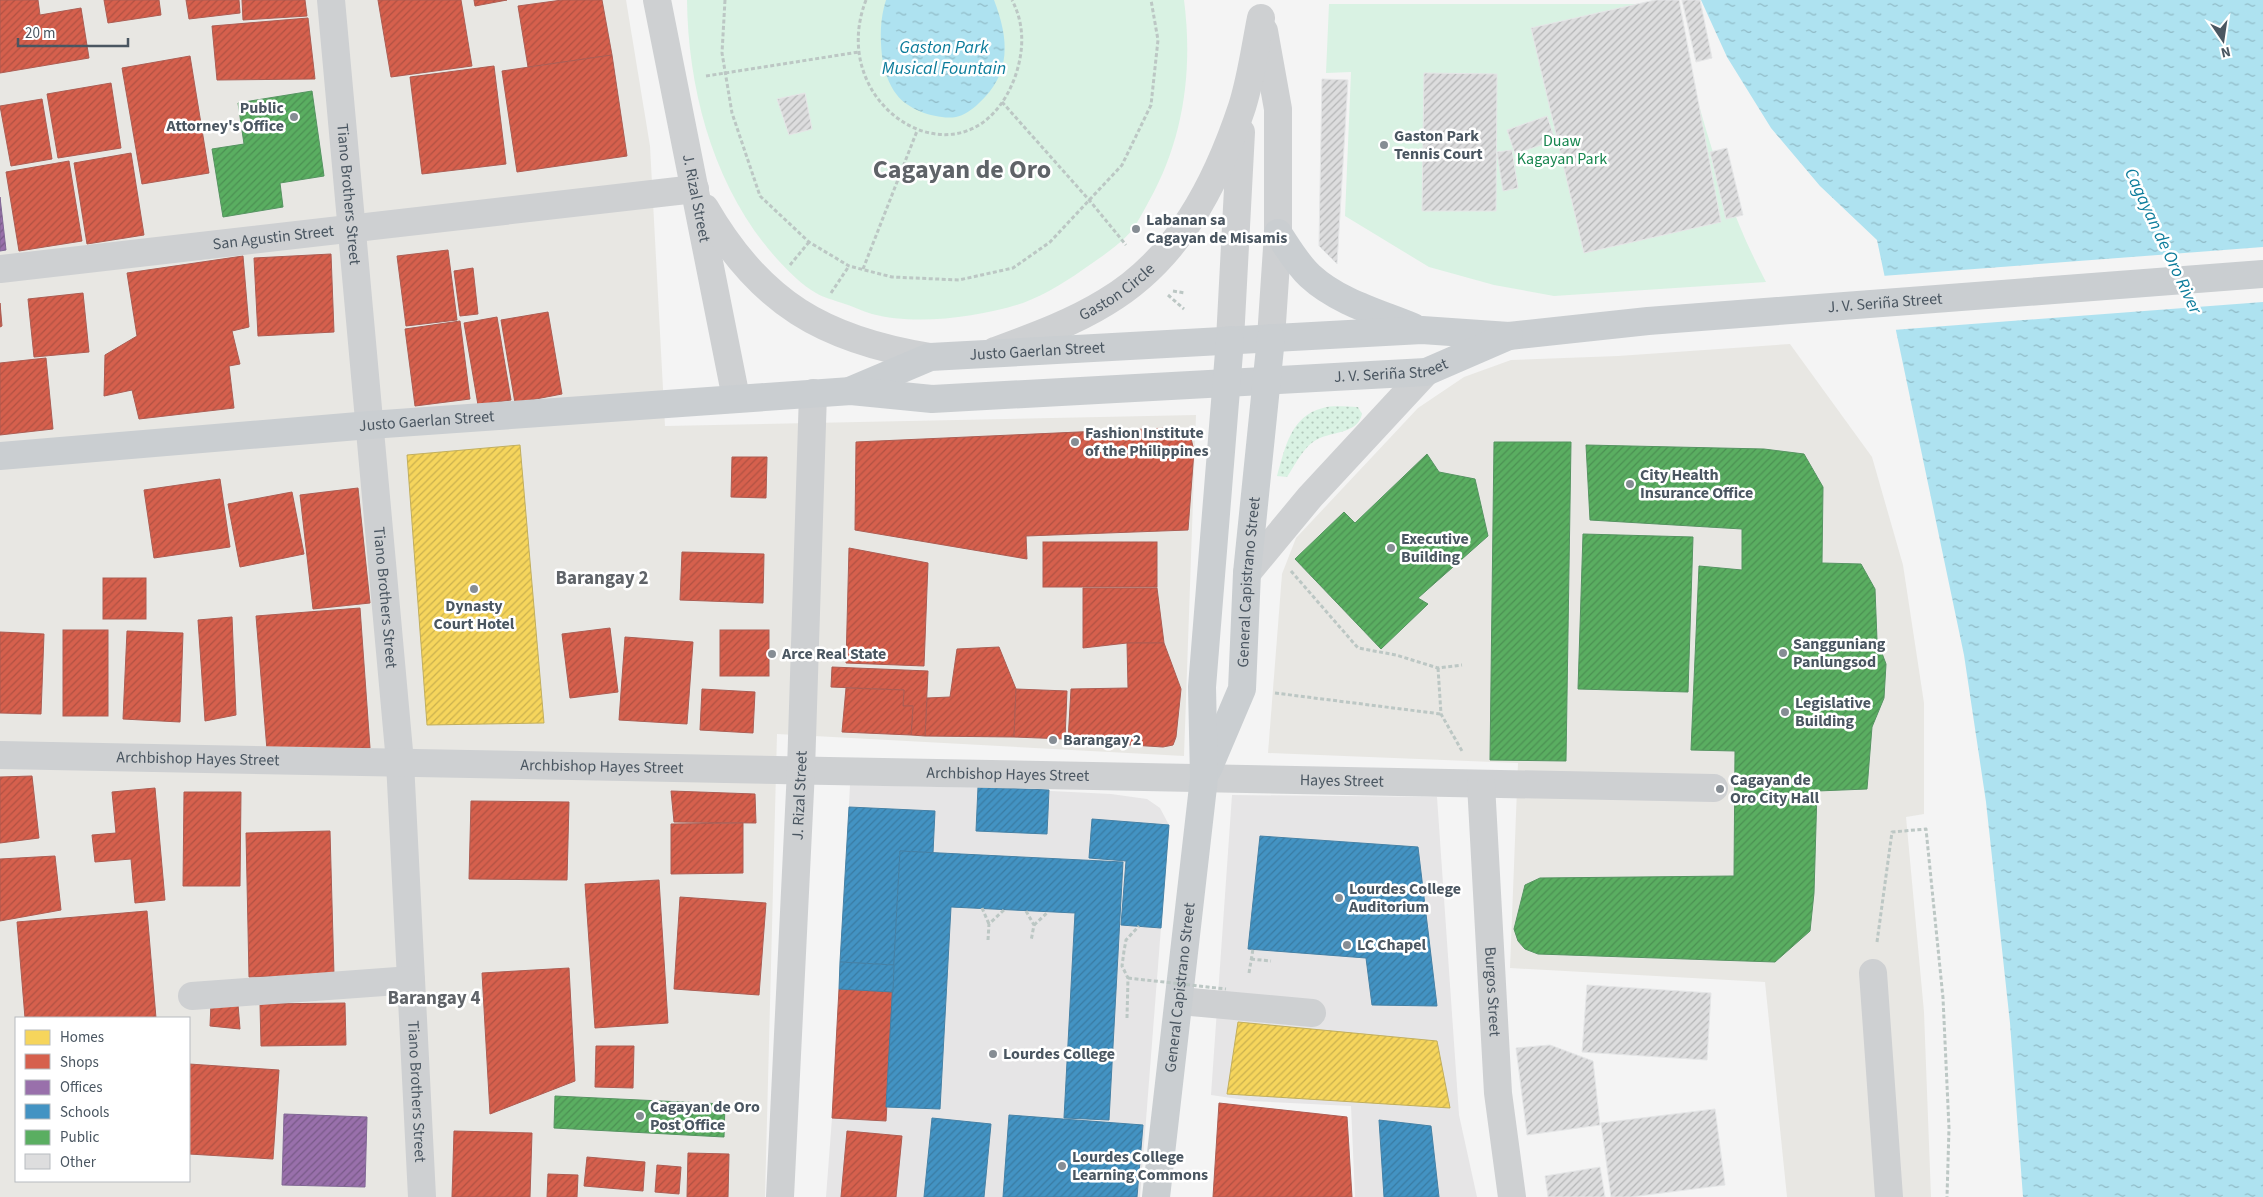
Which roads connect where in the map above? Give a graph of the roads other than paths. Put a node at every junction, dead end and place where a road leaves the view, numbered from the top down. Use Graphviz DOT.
graph roads {
  1 [pos="331,0"];
  2 [pos="658,2"];
  3 [pos="1260,9"];
  4 [pos="1243,106"];
  5 [pos="695,189"];
  6 [pos="353,228"];
  7 [pos="1278,233"];
  8 [pos="0,269"];
  9 [pos="2263,274"];
  10 [pos="1422,330"];
  11 [pos="1508,336"];
  12 [pos="1271,338"];
  13 [pos="1230,340"];
  14 [pos="992,353"];
  15 [pos="930,357"];
  16 [pos="1426,372"];
  17 [pos="1268,381"];
  18 [pos="1228,382"];
  19 [pos="851,391"];
  20 [pos="813,393"];
  21 [pos="736,398"];
  22 [pos="370,426"];
  23 [pos="1,457"];
  24 [pos="1247,573"];
  25 [pos="0,755"];
  26 [pos="400,762"];
  27 [pos="801,770"];
  28 [pos="1204,778"];
  29 [pos="1481,784"];
  30 [pos="1714,788"];
  31 [pos="1873,973"];
  32 [pos="411,980"];
  33 [pos="192,996"];
  34 [pos="1180,1001"];
  35 [pos="1312,1013"];
  36 [pos="422,1197"];
  37 [pos="780,1197"];
  38 [pos="1156,1197"];
  39 [pos="1512,1197"];
  40 [pos="1889,1197"];
  1 -- 6 [label="street, Tiano Brothers Street"];
  2 -- 5 [label="street, J. Rizal Street"];
  3 -- 4 [label="street, Gaston Circle"];
  3 -- 7 [label="street, Gaston Circle"];
  4 -- 13 [label="street, Gaston Circle"];
  4 -- 14 [label="street, Gaston Circle"];
  5 -- 6 [label="street, San Agustin Street"];
  5 -- 15 [label="street"];
  5 -- 21 [label="street, J. Rizal Street"];
  6 -- 8 [label="street, San Agustin Street"];
  6 -- 22 [label="street, Tiano Brothers Street"];
  7 -- 10 [label="main road"];
  7 -- 12 [label="street, Gaston Circle"];
  9 -- 11 [label="main road, J. V. Seriña Street"];
  10 -- 11 [label="main road, J. V. Seriña Street"];
  10 -- 12 [label="main road, J. V. Seriña Street"];
  11 -- 16 [label="main road, J. V. Seriña Street"];
  12 -- 13 [label="main road, J. V. Seriña Street"];
  12 -- 17 [label="main road, General Capistrano Street"];
  13 -- 14 [label="main road, Justo Gaerlan Street"];
  13 -- 18 [label="main road, General Capistrano Street"];
  14 -- 15 [label="main road, Justo Gaerlan Street"];
  15 -- 19 [label="main road, Justo Gaerlan Street"];
  16 -- 17 [label="main road, J. V. Seriña Street"];
  16 -- 24 [label="street"];
  17 -- 18 [label="main road, J. V. Seriña Street"];
  17 -- 24 [label="main road, General Capistrano Street"];
  18 -- 19 [label="main road, Justo Gaerlan Street"];
  18 -- 28 [label="main road, General Capistrano Street"];
  19 -- 20 [label="main road, Justo Gaerlan Street"];
  20 -- 21 [label="main road, Justo Gaerlan Street"];
  20 -- 27 [label="street, J. Rizal Street"];
  21 -- 22 [label="main road, Justo Gaerlan Street"];
  22 -- 23 [label="main road, Justo Gaerlan Street"];
  22 -- 26 [label="street, Tiano Brothers Street"];
  24 -- 28 [label="main road, General Capistrano Street"];
  25 -- 26 [label="street, Archbishop Hayes Street"];
  26 -- 27 [label="street, Archbishop Hayes Street"];
  26 -- 32 [label="street, Tiano Brothers Street"];
  27 -- 28 [label="street, Archbishop Hayes Street"];
  27 -- 37 [label="street, J. Rizal Street"];
  28 -- 29 [label="street, Hayes Street"];
  28 -- 34 [label="main road, General Capistrano Street"];
  29 -- 30 [label="street, Hayes Street"];
  29 -- 39 [label="street, Burgos Street"];
  31 -- 40 [label="street"];
  32 -- 33 [label="street"];
  32 -- 36 [label="street, Tiano Brothers Street"];
  34 -- 35 [label="street"];
  34 -- 38 [label="main road, General Capistrano Street"];
}
